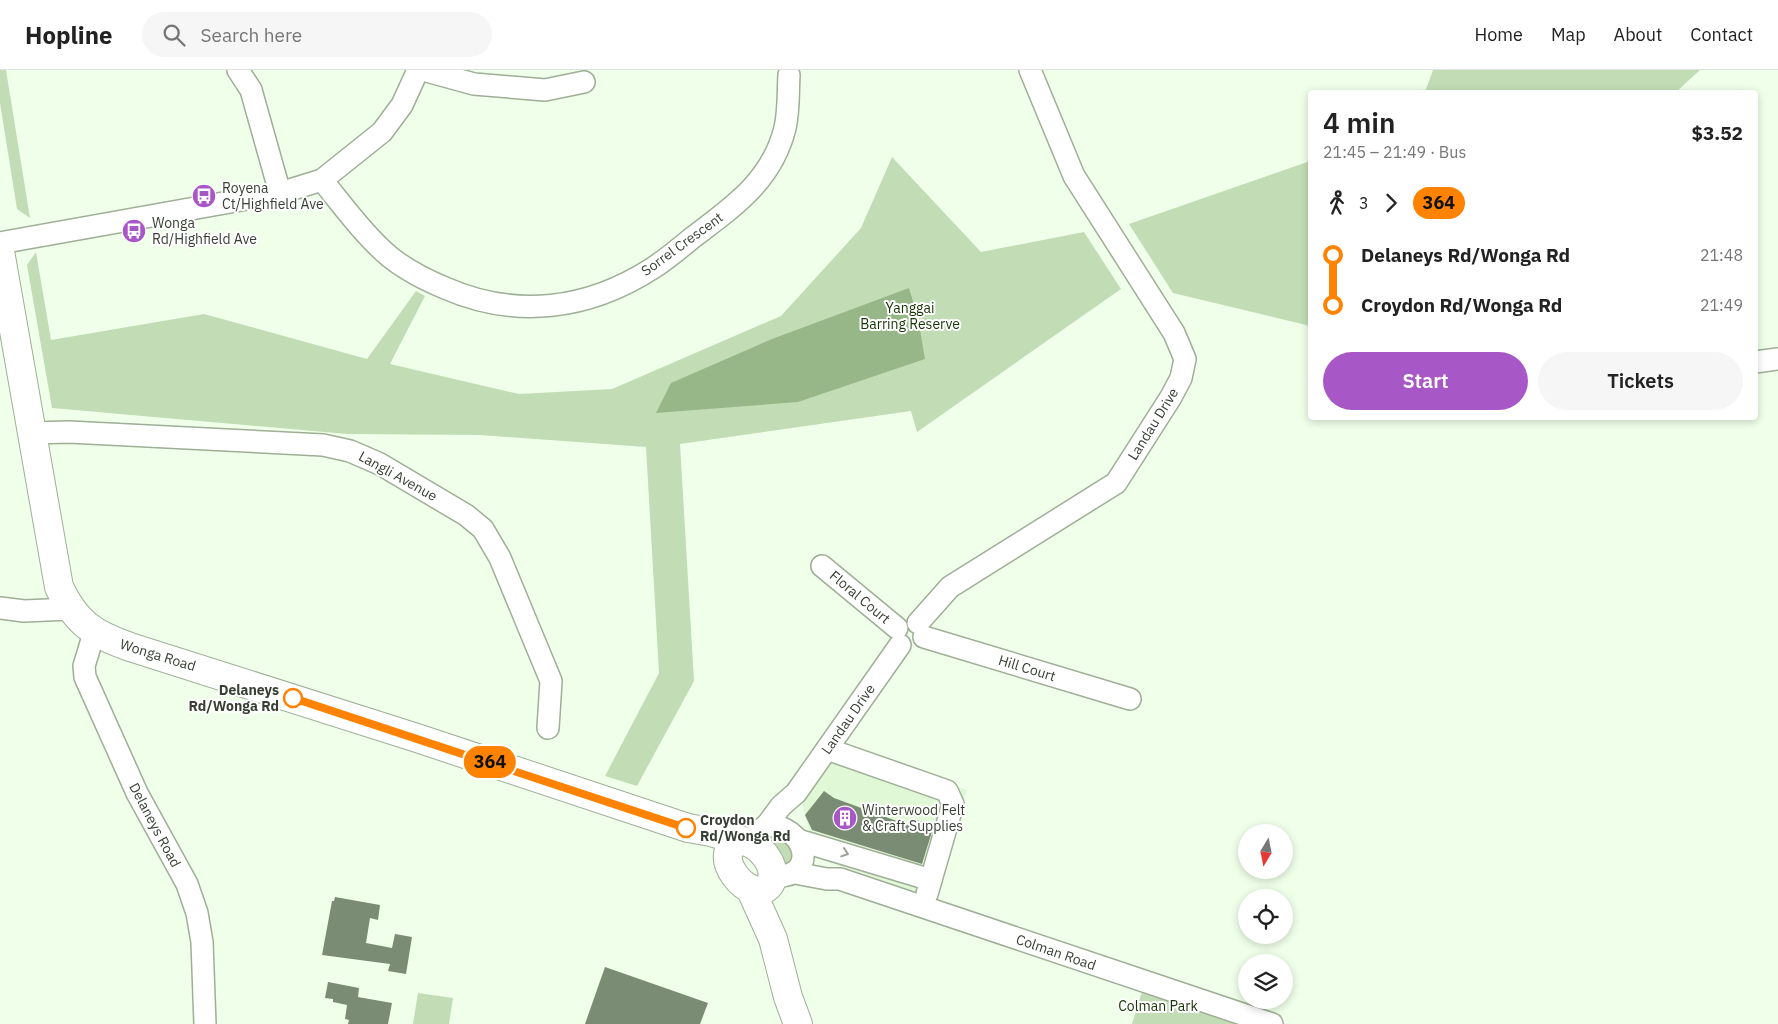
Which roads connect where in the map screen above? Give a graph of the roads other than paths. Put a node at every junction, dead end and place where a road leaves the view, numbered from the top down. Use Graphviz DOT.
graph roads {
  1 [pos="238,70"];
  2 [pos="418,70"];
  3 [pos="423,70"];
  4 [pos="1030,70"];
  5 [pos="789,75"];
  6 [pos="584,82"];
  7 [pos="322,180"];
  8 [pos="280,193"];
  9 [pos="0,243"];
  10 [pos="0,251"];
  11 [pos="1778,359"];
  12 [pos="1758,362"];
  13 [pos="32,433"];
  14 [pos="822,566"];
  15 [pos="0,608"];
  16 [pos="70,609"];
  17 [pos="921,630"];
  18 [pos="94,633"];
  19 [pos="899,636"];
  20 [pos="1130,699"];
  21 [pos="548,728"];
  22 [pos="827,749"];
  23 [pos="796,793"];
  24 [pos="746,841"];
  25 [pos="798,843"];
  26 [pos="840,879"];
  27 [pos="931,880"];
  28 [pos="772,881"];
  29 [pos="924,906"];
  30 [pos="205,1024"];
  31 [pos="798,1024"];
  32 [pos="1272,1024"];
  1 -- 8 [label="street"];
  2 -- 7 [label="street"];
  3 -- 6 [label="street"];
  4 -- 17 [label="street, Landau Drive"];
  5 -- 7 [label="street, Sorrel Crescent"];
  7 -- 8 [label="street"];
  8 -- 9 [label="street"];
  10 -- 13 [label="main road, Wonga Road"];
  11 -- 12 [label="street"];
  13 -- 16 [label="main road, Wonga Road"];
  13 -- 21 [label="street, Langli Avenue"];
  14 -- 19 [label="street, Floral Court"];
  15 -- 16 [label="street"];
  16 -- 18 [label="main road, Wonga Road"];
  17 -- 19 [label="street"];
  17 -- 20 [label="street, Hill Court"];
  18 -- 24 [label="main road, Wonga Road"];
  18 -- 30 [label="street, Delaneys Road"];
  19 -- 22 [label="street, Landau Drive"];
  22 -- 23 [label="street, Landau Drive"];
  22 -- 27 [label="street"];
  23 -- 24 [label="street, Landau Drive"];
  23 -- 25 [label="street"];
  24 -- 25 [label="street"];
  24 -- 28 [label="main road, Wonga Road"];
  24 -- 28 [label="main road"];
  25 -- 26 [label="street, Colman Road"];
  25 -- 27 [label="street, one-way"];
  25 -- 28 [label="street"];
  26 -- 28 [label="street, Colman Road"];
  26 -- 29 [label="street, Colman Road"];
  27 -- 29 [label="street"];
  28 -- 31 [label="main road, Wonga Road"];
  29 -- 32 [label="street, Colman Road"];
}
